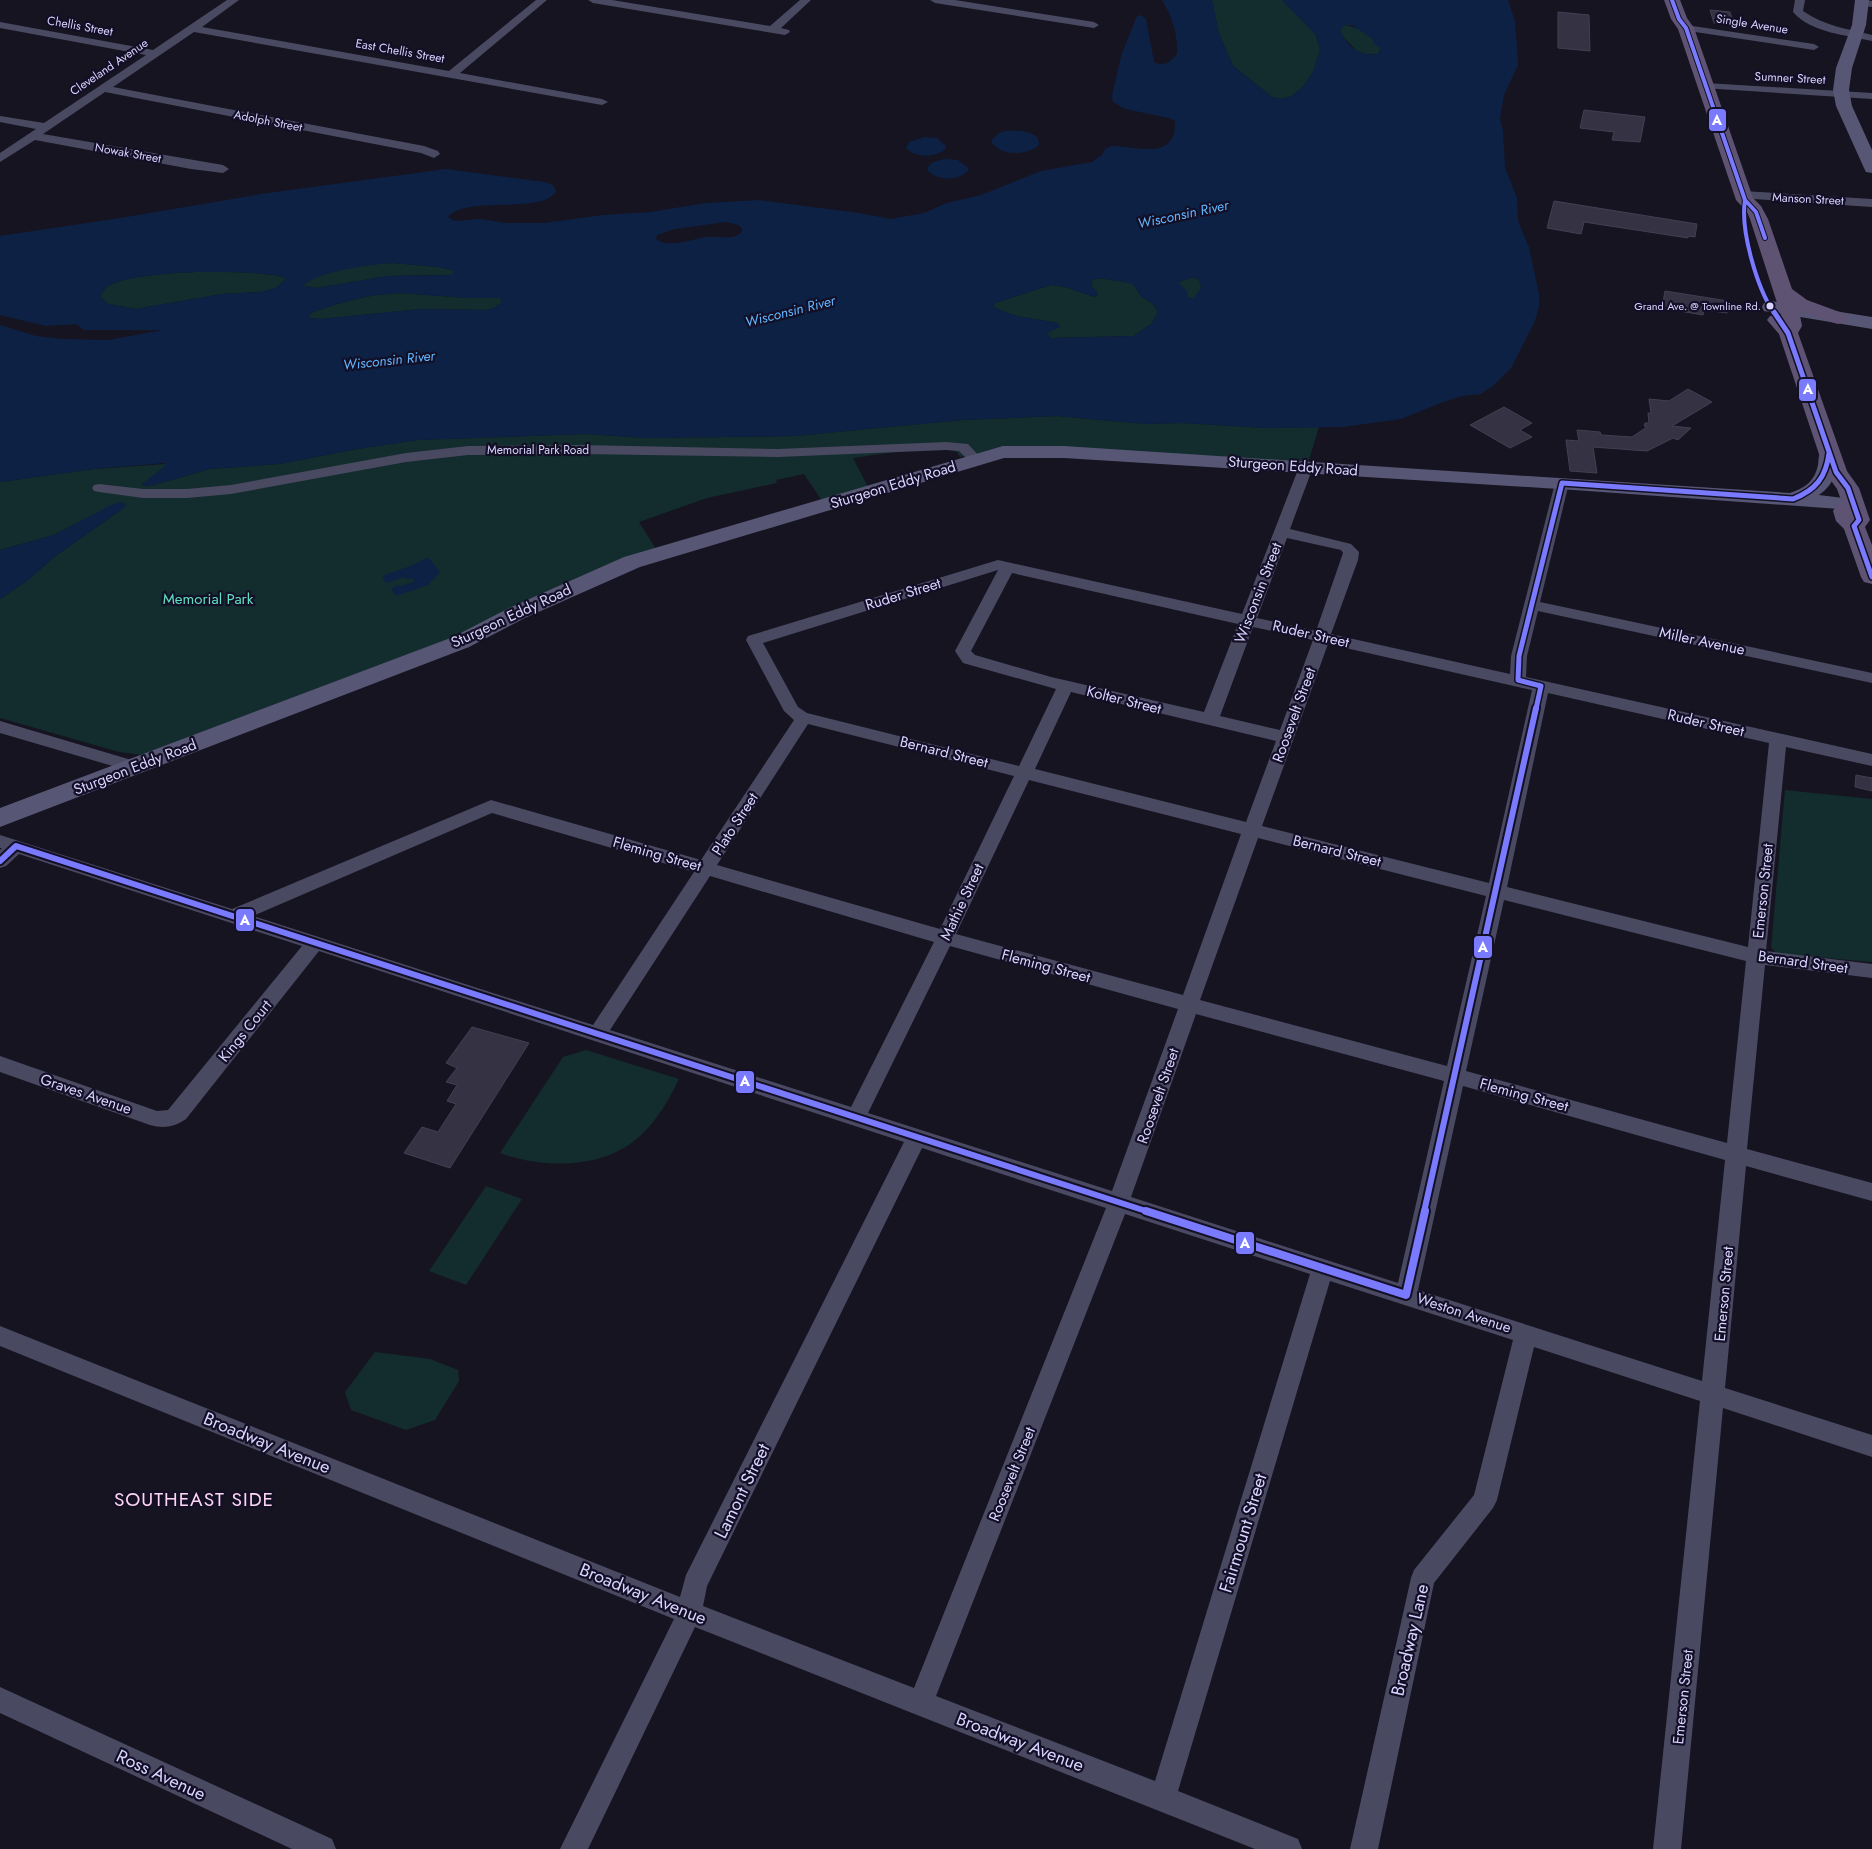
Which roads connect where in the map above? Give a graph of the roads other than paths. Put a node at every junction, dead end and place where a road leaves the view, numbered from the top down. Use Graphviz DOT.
graph roads {
  1 [pos="234,0"];
  2 [pos="542,0"];
  3 [pos="592,0"];
  4 [pos="806,0"];
  5 [pos="936,0"];
  6 [pos="1672,0"];
  7 [pos="1686,0"];
  8 [pos="1800,0"];
  9 [pos="1865,2"];
  10 [pos="0,25"];
  11 [pos="1094,25"];
  12 [pos="192,28"];
  13 [pos="1686,28"];
  14 [pos="772,30"];
  15 [pos="786,32"];
  16 [pos="1855,38"];
  17 [pos="1872,38"];
  18 [pos="1814,46"];
  19 [pos="154,54"];
  20 [pos="451,74"];
  21 [pos="1706,86"];
  22 [pos="103,88"];
  23 [pos="1842,94"];
  24 [pos="1872,96"];
  25 [pos="602,102"];
  26 [pos="0,119"];
  27 [pos="44,128"];
  28 [pos="32,136"];
  29 [pos="434,154"];
  30 [pos="0,158"];
  31 [pos="1872,168"];
  32 [pos="223,169"];
  33 [pos="1744,198"];
  34 [pos="1872,203"];
  35 [pos="1780,303"];
  36 [pos="1838,318"];
  37 [pos="1872,324"];
  38 [pos="1789,336"];
  39 [pos="976,460"];
  40 [pos="1833,463"];
  41 [pos="1306,467"];
  42 [pos="1562,483"];
  43 [pos="99,488"];
  44 [pos="1792,499"];
  45 [pos="1849,511"];
  46 [pos="1282,532"];
  47 [pos="1006,567"];
  48 [pos="1872,577"];
  49 [pos="1532,605"];
  50 [pos="1248,620"];
  51 [pos="1323,637"];
  52 [pos="1872,678"];
  53 [pos="1518,680"];
  54 [pos="1066,686"];
  55 [pos="1541,686"];
  56 [pos="804,718"];
  57 [pos="1210,719"];
  58 [pos="0,727"];
  59 [pos="1286,736"];
  60 [pos="1778,739"];
  61 [pos="1872,760"];
  62 [pos="132,768"];
  63 [pos="1024,772"];
  64 [pos="0,818"];
  65 [pos="1252,830"];
  66 [pos="8,843"];
  67 [pos="0,861"];
  68 [pos="706,868"];
  69 [pos="1497,891"];
  70 [pos="234,916"];
  71 [pos="945,938"];
  72 [pos="316,942"];
  73 [pos="1757,957"];
  74 [pos="1872,971"];
  75 [pos="1190,1005"];
  76 [pos="598,1034"];
  77 [pos="0,1064"];
  78 [pos="1454,1076"];
  79 [pos="856,1117"];
  80 [pos="172,1118"];
  81 [pos="917,1137"];
  82 [pos="1737,1154"];
  83 [pos="1872,1192"];
  84 [pos="1119,1202"];
  85 [pos="1323,1268"];
  86 [pos="1406,1295"];
  87 [pos="1526,1333"];
  88 [pos="0,1336"];
  89 [pos="1714,1394"];
  90 [pos="1872,1446"];
  91 [pos="689,1612"];
  92 [pos="0,1700"];
  93 [pos="921,1703"];
  94 [pos="1163,1798"];
  95 [pos="322,1849"];
  96 [pos="574,1849"];
  97 [pos="1288,1849"];
  98 [pos="1364,1849"];
  99 [pos="1667,1849"];
  1 -- 12 [label="street, Cleveland Avenue"];
  2 -- 20 [label="street"];
  3 -- 14 [label="street"];
  4 -- 14 [label="street"];
  5 -- 11 [label="street"];
  6 -- 13 [label="main road"];
  7 -- 13 [label="main road"];
  8 -- 16 [label="street"];
  9 -- 16 [label="street"];
  10 -- 19 [label="street, Chellis Street"];
  12 -- 19 [label="street, Cleveland Avenue"];
  12 -- 20 [label="street, East Chellis Street"];
  13 -- 18 [label="street, Single Avenue"];
  13 -- 21 [label="main road"];
  14 -- 15 [label="street"];
  16 -- 17 [label="street"];
  16 -- 23 [label="street"];
  19 -- 22 [label="street, Cleveland Avenue"];
  20 -- 25 [label="street, East Chellis Street"];
  21 -- 23 [label="street, Sumner Street"];
  21 -- 33 [label="main road"];
  22 -- 27 [label="street, Cleveland Avenue"];
  22 -- 29 [label="street, Adolph Street"];
  23 -- 24 [label="street, Sumner Street"];
  23 -- 31 [label="street"];
  26 -- 27 [label="street"];
  27 -- 28 [label="street, Cleveland Avenue"];
  28 -- 30 [label="street, Cleveland Avenue"];
  28 -- 32 [label="street, Nowak Street"];
  33 -- 34 [label="street, Manson Street"];
  33 -- 35 [label="main road"];
  35 -- 36 [label="main road"];
  35 -- 38 [label="main road"];
  36 -- 37 [label="street"];
  36 -- 38 [label="main road"];
  38 -- 40 [label="main road"];
  39 -- 41 [label="street, Sturgeon Eddy Road"];
  39 -- 43 [label="street, Memorial Park Road"];
  39 -- 62 [label="street, Sturgeon Eddy Road"];
  40 -- 44 [label="street"];
  40 -- 45 [label="main road"];
  41 -- 42 [label="street, Sturgeon Eddy Road"];
  41 -- 46 [label="street, Wisconsin Street"];
  42 -- 44 [label="street, Sturgeon Eddy Road"];
  42 -- 49 [label="street"];
  44 -- 45 [label="street, Sturgeon Eddy Road"];
  45 -- 48 [label="main road"];
  46 -- 50 [label="street, Wisconsin Street"];
  46 -- 51 [label="street, Roosevelt Street"];
  47 -- 50 [label="street, Ruder Street"];
  47 -- 54 [label="street, Kolter Street"];
  47 -- 56 [label="street, Ruder Street"];
  49 -- 52 [label="street, Miller Avenue"];
  49 -- 53 [label="street"];
  50 -- 51 [label="street, Ruder Street"];
  50 -- 57 [label="street, Wisconsin Street"];
  51 -- 53 [label="street, Ruder Street"];
  51 -- 59 [label="street, Roosevelt Street"];
  53 -- 55 [label="street, Ruder Street"];
  54 -- 57 [label="street, Kolter Street"];
  54 -- 63 [label="street, Mathie Street"];
  55 -- 60 [label="street, Ruder Street"];
  55 -- 69 [label="street"];
  56 -- 63 [label="street, Bernard Street"];
  56 -- 68 [label="street, Plato Street"];
  57 -- 59 [label="street, Kolter Street"];
  58 -- 62 [label="street"];
  59 -- 65 [label="street, Roosevelt Street"];
  60 -- 61 [label="street, Ruder Street"];
  60 -- 73 [label="street, Emerson Street"];
  62 -- 64 [label="street, Sturgeon Eddy Road"];
  63 -- 65 [label="street, Bernard Street"];
  63 -- 71 [label="street, Mathie Street"];
  65 -- 69 [label="street, Bernard Street"];
  65 -- 75 [label="street, Roosevelt Street"];
  66 -- 67 [label="street"];
  66 -- 70 [label="street, Weston Avenue"];
  68 -- 70 [label="street, Fleming Street"];
  68 -- 71 [label="street, Fleming Street"];
  68 -- 76 [label="street, Plato Street"];
  69 -- 73 [label="street, Bernard Street"];
  69 -- 78 [label="street"];
  70 -- 72 [label="street, Weston Avenue"];
  71 -- 75 [label="street, Fleming Street"];
  71 -- 79 [label="street, Mathie Street"];
  72 -- 76 [label="street, Weston Avenue"];
  72 -- 80 [label="street, Kings Court"];
  73 -- 74 [label="street, Bernard Street"];
  73 -- 82 [label="street, Emerson Street"];
  75 -- 78 [label="street, Fleming Street"];
  75 -- 84 [label="street, Roosevelt Street"];
  76 -- 79 [label="street, Weston Avenue"];
  77 -- 80 [label="street, Graves Avenue"];
  78 -- 82 [label="street, Fleming Street"];
  78 -- 86 [label="street"];
  79 -- 81 [label="street, Weston Avenue"];
  81 -- 84 [label="street, Weston Avenue"];
  81 -- 91 [label="street, Lamont Street"];
  82 -- 83 [label="street, Fleming Street"];
  82 -- 89 [label="street, Emerson Street"];
  84 -- 85 [label="street, Weston Avenue"];
  84 -- 93 [label="street, Roosevelt Street"];
  85 -- 86 [label="street, Weston Avenue"];
  85 -- 94 [label="street, Fairmount Street"];
  86 -- 87 [label="street, Weston Avenue"];
  87 -- 89 [label="street, Weston Avenue"];
  87 -- 98 [label="street, Broadway Lane"];
  88 -- 91 [label="street, Broadway Avenue"];
  89 -- 90 [label="street, Weston Avenue"];
  89 -- 99 [label="street, Emerson Street"];
  91 -- 93 [label="street, Broadway Avenue"];
  91 -- 96 [label="street, Lamont Street"];
  92 -- 95 [label="street, Ross Avenue"];
  93 -- 94 [label="street, Broadway Avenue"];
  94 -- 97 [label="street, Broadway Avenue"];
}
